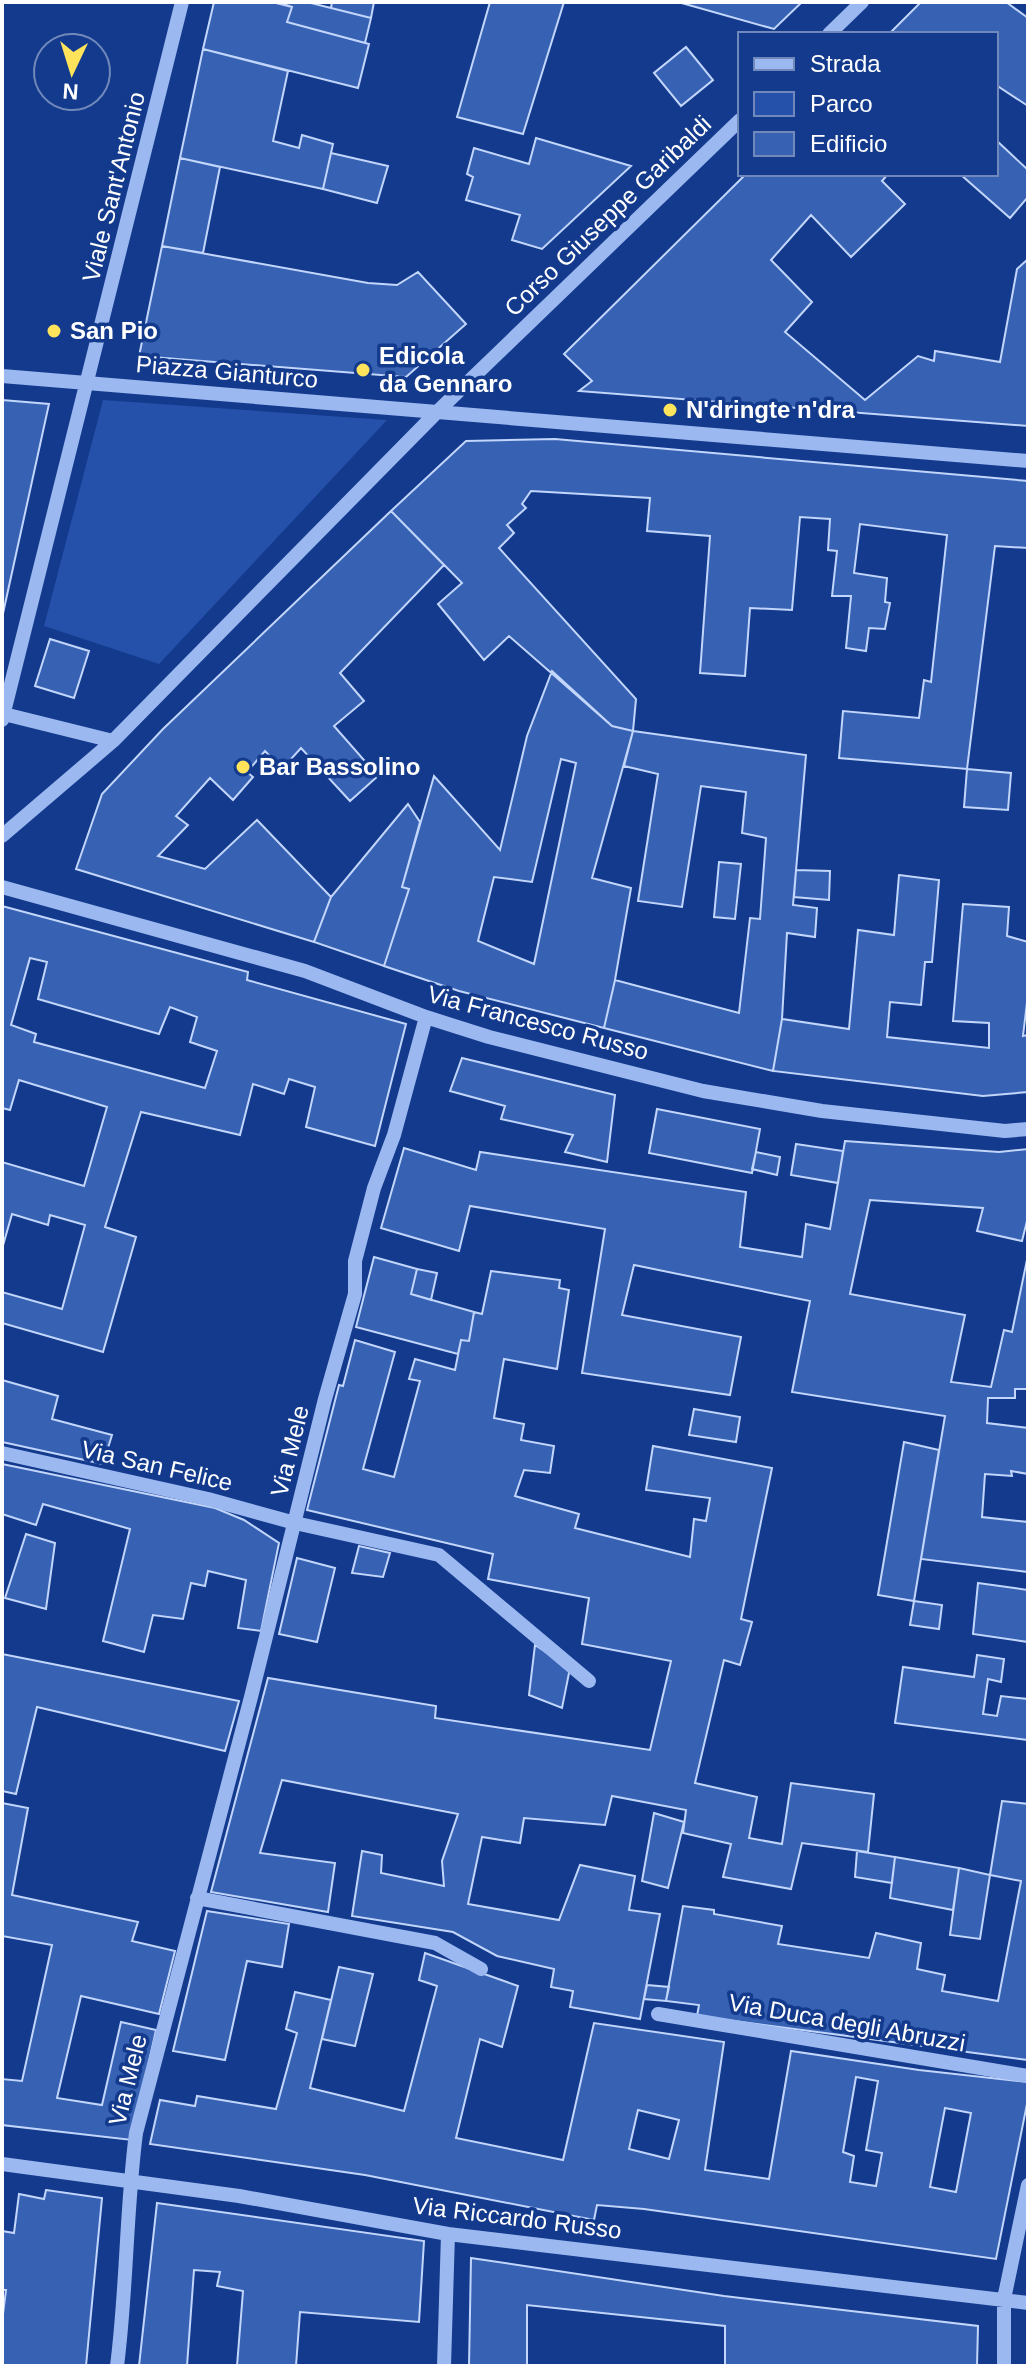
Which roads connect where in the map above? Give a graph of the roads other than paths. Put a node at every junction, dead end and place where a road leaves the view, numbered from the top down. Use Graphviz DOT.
graph roads {
  1 [pos="182,2"];
  2 [pos="862,2"];
  3 [pos="831,32"];
  4 [pos="738,122"];
  5 [pos="2,376"];
  6 [pos="87,382"];
  7 [pos="438,411"];
  8 [pos="1028,461"];
  9 [pos="3,717"];
  10 [pos="113,741"];
  11 [pos="2,836"];
  12 [pos="2,887"];
  13 [pos="426,1017"];
  14 [pos="1028,1129"];
  15 [pos="2,1453"];
  16 [pos="295,1523"];
  17 [pos="589,1681"];
  18 [pos="197,1898"];
  19 [pos="481,1969"];
  20 [pos="658,2014"];
  21 [pos="1028,2076"];
  22 [pos="2,2164"];
  23 [pos="129,2182"];
  24 [pos="1028,2185"];
  25 [pos="448,2234"];
  26 [pos="1004,2299"];
  27 [pos="1028,2303"];
  28 [pos="117,2366"];
  29 [pos="444,2366"];
  30 [pos="1004,2366"];
  1 -- 6 [label="street, Viale Sant'Antonio"];
  2 -- 3 [label="street"];
  4 -- 7 [label="street, Corso Giuseppe Garibaldi"];
  5 -- 6 [label="street, Piazza Gianturco"];
  6 -- 7 [label="street, Piazza Gianturco"];
  6 -- 9 [label="street"];
  7 -- 8 [label="street, Piazza Gianturco"];
  7 -- 10 [label="street"];
  9 -- 10 [label="street"];
  10 -- 11 [label="street"];
  12 -- 13 [label="street, Via Francesco Russo"];
  13 -- 14 [label="street, Via Francesco Russo"];
  13 -- 16 [label="street, Via Mele"];
  15 -- 16 [label="street, Via San Felice"];
  16 -- 17 [label="street, Via San Felice"];
  16 -- 18 [label="street, Via Mele"];
  18 -- 19 [label="street"];
  18 -- 23 [label="street, Via Mele"];
  20 -- 21 [label="street, Via Duca degli Abruzzi"];
  22 -- 23 [label="street, Via Riccardo Russo"];
  23 -- 25 [label="street, Via Riccardo Russo"];
  23 -- 28 [label="street, Via Mele"];
  24 -- 26 [label="street"];
  25 -- 26 [label="street, Via Riccardo Russo"];
  25 -- 29 [label="street"];
  26 -- 27 [label="street, Via Riccardo Russo"];
  26 -- 30 [label="street"];
}
